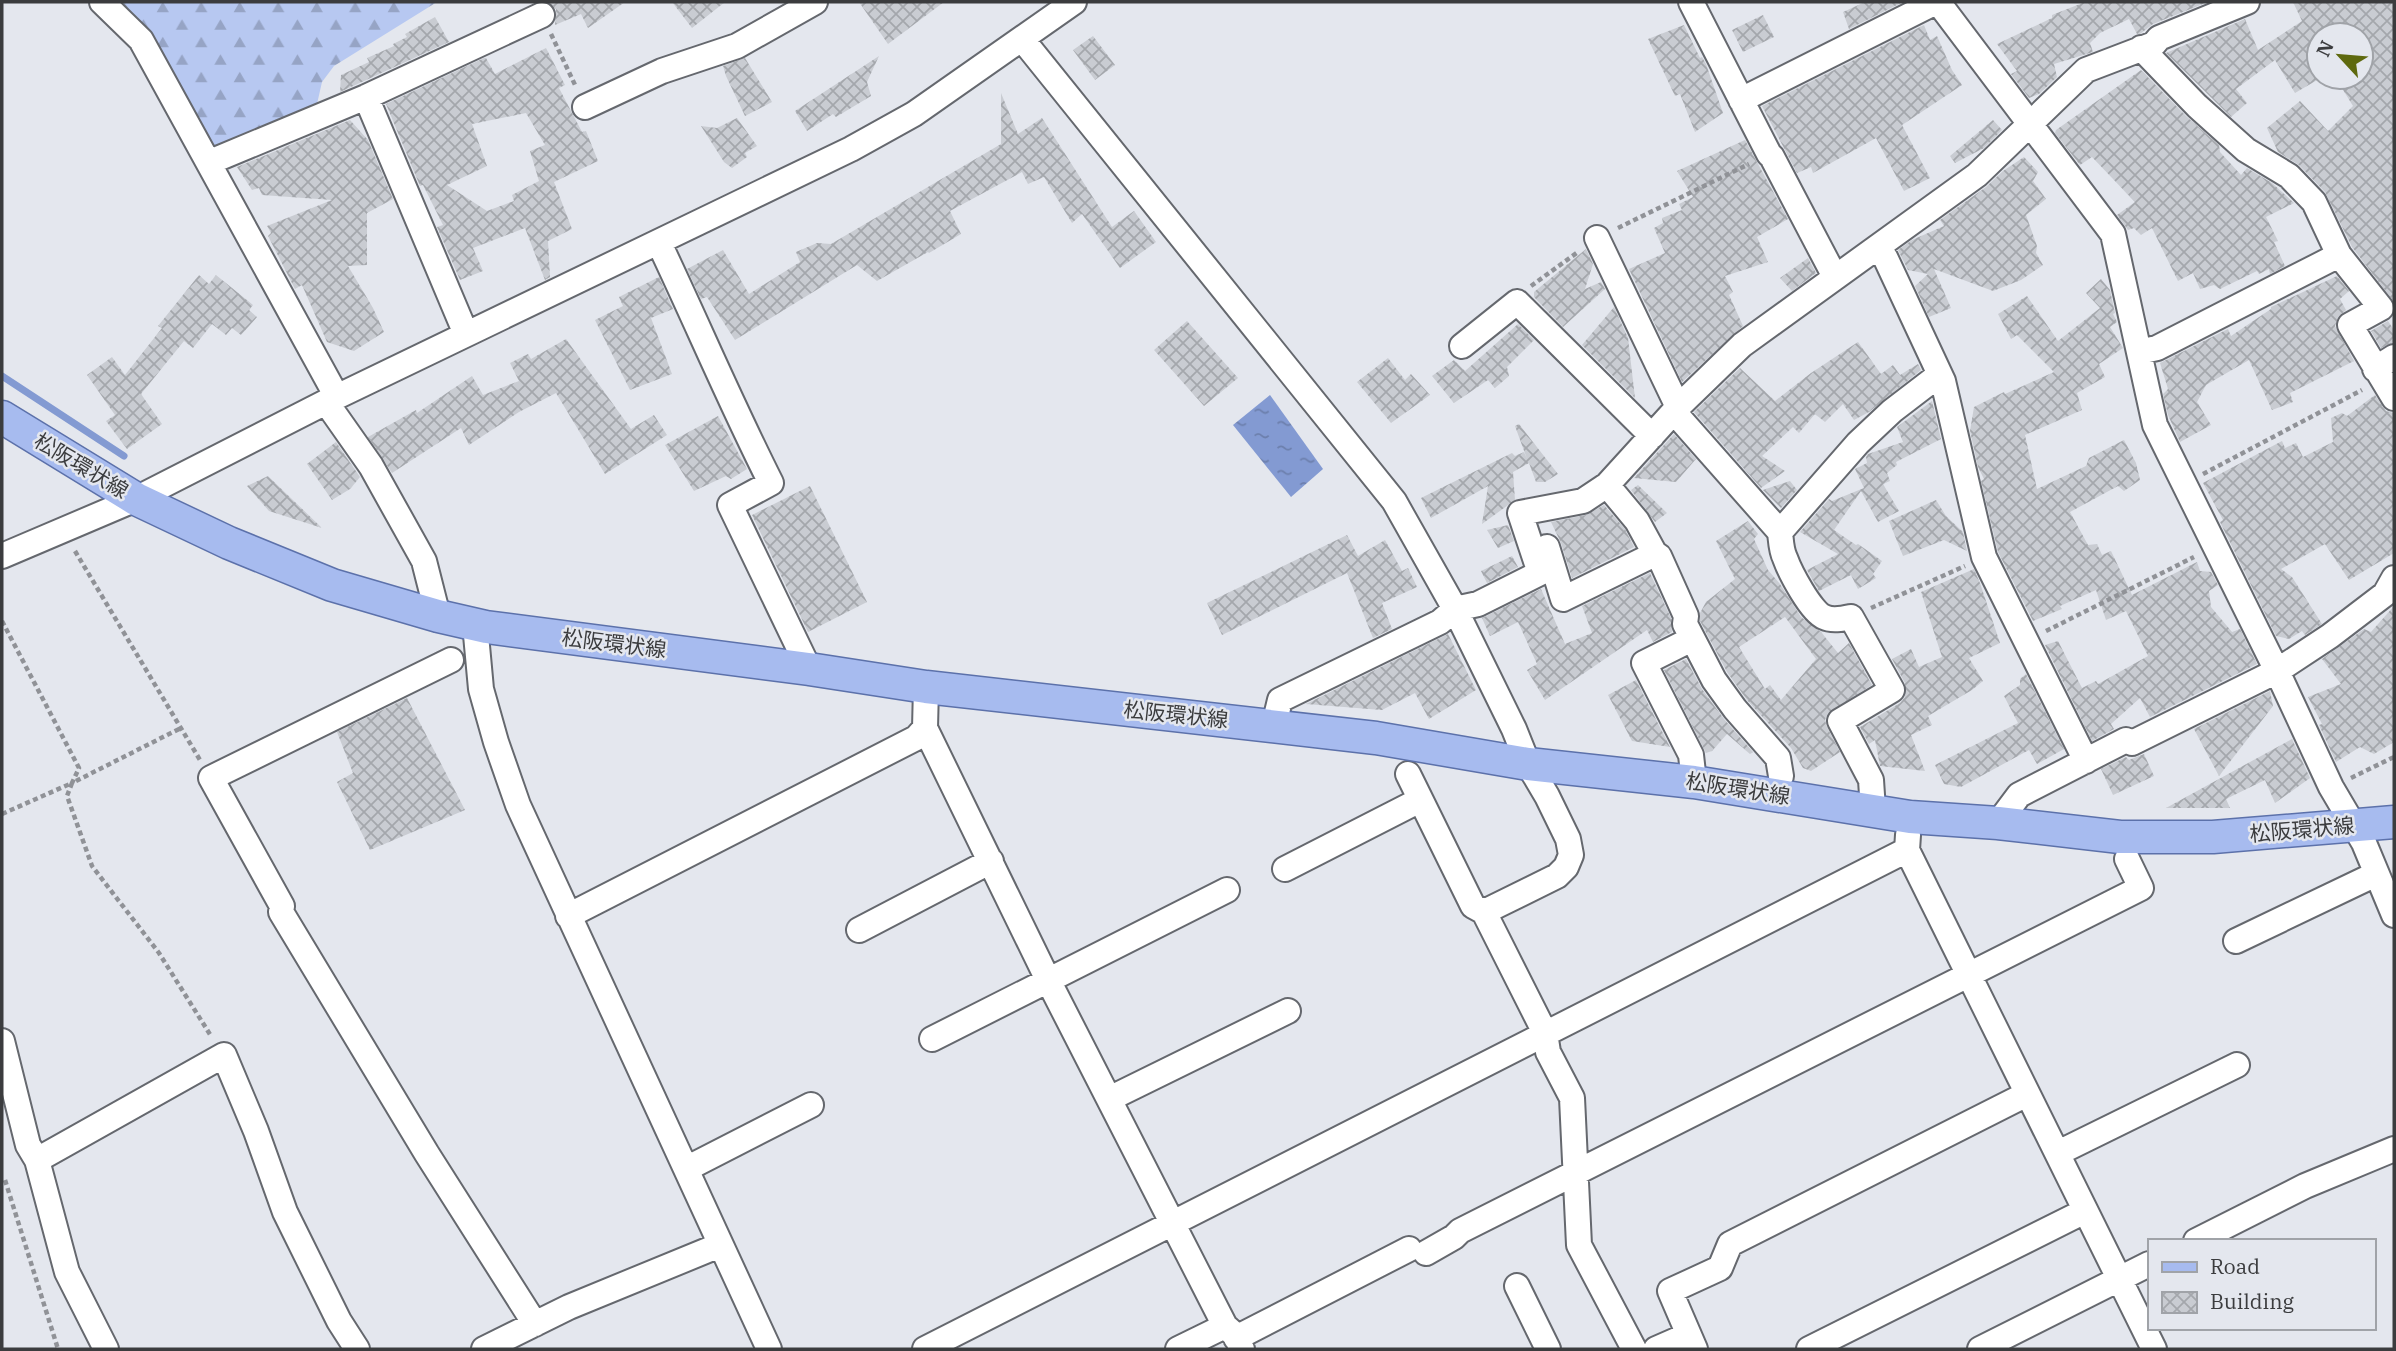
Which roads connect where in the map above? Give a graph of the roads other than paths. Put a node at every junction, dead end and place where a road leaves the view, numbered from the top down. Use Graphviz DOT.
graph roads {
  1 [pos="102,2"];
  2 [pos="815,2"];
  3 [pos="1074,2"];
  4 [pos="1691,2"];
  5 [pos="1937,2"];
  6 [pos="2247,2"];
  7 [pos="542,15"];
  8 [pos="1023,39"];
  9 [pos="2141,48"];
  10 [pos="366,97"];
  11 [pos="1741,100"];
  12 [pos="585,107"];
  13 [pos="2030,126"];
  14 [pos="210,163"];
  15 [pos="1597,238"];
  16 [pos="659,243"];
  17 [pos="1875,250"];
  18 [pos="2339,255"];
  19 [pos="1835,277"];
  20 [pos="466,334"];
  21 [pos="1462,346"];
  22 [pos="2139,352"];
  23 [pos="1939,376"];
  24 [pos="2386,376"];
  25 [pos="331,399"];
  26 [pos="1676,410"];
  27 [pos="2,418"];
  28 [pos="1652,436"];
  29 [pos="1607,485"];
  30 [pos="136,499"];
  31 [pos="1536,509"];
  32 [pos="1780,531"];
  33 [pos="1655,554"];
  34 [pos="2,556"];
  35 [pos="2394,578"];
  36 [pos="1455,609"];
  37 [pos="438,616"];
  38 [pos="475,624"];
  39 [pos="1692,639"];
  40 [pos="451,660"];
  41 [pos="809,669"];
  42 [pos="2277,671"];
  43 [pos="926,687"];
  44 [pos="1274,725"];
  45 [pos="925,728"];
  46 [pos="2086,761"];
  47 [pos="1528,764"];
  48 [pos="1408,774"];
  49 [pos="1781,776"];
  50 [pos="1694,782"];
  51 [pos="1420,800"];
  52 [pos="1873,810"];
  53 [pos="1910,817"];
  54 [pos="2394,822"];
  55 [pos="1998,823"];
  56 [pos="2351,825"];
  57 [pos="1907,850"];
  58 [pos="2127,859"];
  59 [pos="991,861"];
  60 [pos="1285,869"];
  61 [pos="2376,874"];
  62 [pos="1227,890"];
  63 [pos="1484,912"];
  64 [pos="2394,915"];
  65 [pos="568,916"];
  66 [pos="859,930"];
  67 [pos="2236,941"];
  68 [pos="1967,975"];
  69 [pos="1048,981"];
  70 [pos="1288,1011"];
  71 [pos="1545,1033"];
  72 [pos="932,1039"];
  73 [pos="2,1041"];
  74 [pos="2237,1065"];
  75 [pos="2027,1094"];
  76 [pos="1109,1099"];
  77 [pos="811,1105"];
  78 [pos="2394,1149"];
  79 [pos="2058,1153"];
  80 [pos="37,1160"];
  81 [pos="686,1169"];
  82 [pos="1576,1171"];
  83 [pos="2085,1211"];
  84 [pos="1173,1223"];
  85 [pos="2200,1239"];
  86 [pos="720,1245"];
  87 [pos="2148,1264"];
  88 [pos="2119,1279"];
  89 [pos="1517,1286"];
  90 [pos="536,1324"];
  91 [pos="1234,1338"];
  92 [pos="1692,1342"];
  93 [pos="106,1349"];
  94 [pos="357,1349"];
  95 [pos="484,1349"];
  96 [pos="769,1349"];
  97 [pos="925,1349"];
  98 [pos="1178,1349"];
  99 [pos="1548,1349"];
  100 [pos="1634,1349"];
  101 [pos="1656,1349"];
  102 [pos="1809,1349"];
  103 [pos="1980,1349"];
  104 [pos="2154,1349"];
  1 -- 14 [label="street"];
  2 -- 12 [label="street"];
  3 -- 8 [label="street"];
  4 -- 11 [label="street"];
  5 -- 11 [label="street"];
  5 -- 13 [label="street"];
  6 -- 9 [label="street"];
  7 -- 10 [label="street"];
  8 -- 16 [label="street"];
  8 -- 36 [label="street"];
  9 -- 13 [label="street"];
  9 -- 18 [label="street"];
  10 -- 14 [label="street"];
  10 -- 20 [label="street"];
  11 -- 19 [label="street"];
  13 -- 17 [label="street"];
  13 -- 22 [label="street"];
  14 -- 25 [label="street"];
  15 -- 26 [label="street"];
  16 -- 20 [label="street"];
  16 -- 41 [label="street"];
  17 -- 19 [label="street"];
  17 -- 23 [label="street"];
  18 -- 22 [label="street"];
  18 -- 24 [label="street"];
  19 -- 26 [label="street"];
  20 -- 25 [label="street"];
  21 -- 28 [label="street"];
  22 -- 42 [label="street"];
  23 -- 32 [label="street"];
  23 -- 46 [label="street"];
  25 -- 30 [label="street"];
  25 -- 37 [label="street"];
  26 -- 28 [label="street"];
  26 -- 32 [label="street"];
  27 -- 30 [label="main road, 松阪環状線"];
  28 -- 29 [label="street"];
  29 -- 31 [label="street"];
  29 -- 33 [label="street"];
  30 -- 34 [label="street"];
  30 -- 37 [label="main road, 松阪環状線"];
  31 -- 33 [label="street"];
  31 -- 36 [label="street"];
  32 -- 52 [label="street"];
  33 -- 39 [label="street"];
  35 -- 42 [label="street"];
  36 -- 44 [label="street"];
  36 -- 47 [label="street"];
  37 -- 38 [label="main road, 松阪環状線"];
  38 -- 41 [label="main road, 松阪環状線"];
  38 -- 65 [label="street"];
  39 -- 49 [label="street"];
  39 -- 50 [label="street"];
  40 -- 90 [label="street"];
  41 -- 43 [label="main road, 松阪環状線"];
  42 -- 46 [label="street"];
  42 -- 56 [label="street"];
  43 -- 44 [label="main road, 松阪環状線"];
  43 -- 45 [label="street"];
  44 -- 47 [label="main road, 松阪環状線"];
  45 -- 59 [label="street"];
  45 -- 65 [label="street"];
  46 -- 55 [label="street"];
  47 -- 50 [label="main road, 松阪環状線"];
  47 -- 63 [label="street"];
  48 -- 51 [label="street"];
  50 -- 52 [label="main road, 松阪環状線"];
  51 -- 60 [label="street"];
  51 -- 63 [label="street"];
  52 -- 53 [label="main road, 松阪環状線"];
  53 -- 55 [label="main road, 松阪環状線"];
  53 -- 57 [label="street"];
  54 -- 56 [label="main road, 松阪環状線"];
  55 -- 56 [label="main road, 松阪環状線"];
  56 -- 61 [label="street"];
  57 -- 68 [label="street"];
  57 -- 71 [label="street"];
  58 -- 68 [label="street"];
  59 -- 66 [label="street"];
  59 -- 69 [label="street"];
  61 -- 64 [label="street"];
  61 -- 67 [label="street"];
  62 -- 69 [label="street"];
  63 -- 71 [label="street"];
  65 -- 81 [label="street"];
  68 -- 75 [label="street"];
  68 -- 82 [label="street"];
  69 -- 72 [label="street"];
  69 -- 76 [label="street"];
  70 -- 76 [label="street"];
  71 -- 82 [label="street"];
  71 -- 84 [label="street"];
  73 -- 80 [label="street"];
  74 -- 79 [label="street"];
  75 -- 79 [label="street"];
  75 -- 92 [label="street"];
  76 -- 84 [label="street"];
  77 -- 81 [label="street"];
  78 -- 85 [label="street"];
  79 -- 83 [label="street"];
  80 -- 93 [label="street"];
  80 -- 94 [label="street"];
  81 -- 86 [label="street"];
  82 -- 91 [label="street"];
  82 -- 100 [label="street"];
  83 -- 88 [label="street"];
  83 -- 102 [label="street"];
  84 -- 91 [label="street"];
  84 -- 97 [label="street"];
  86 -- 90 [label="street"];
  86 -- 96 [label="street"];
  87 -- 88 [label="street"];
  88 -- 103 [label="street"];
  88 -- 104 [label="street"];
  89 -- 99 [label="street"];
  90 -- 95 [label="street"];
  91 -- 98 [label="street"];
  92 -- 101 [label="street"];
}
